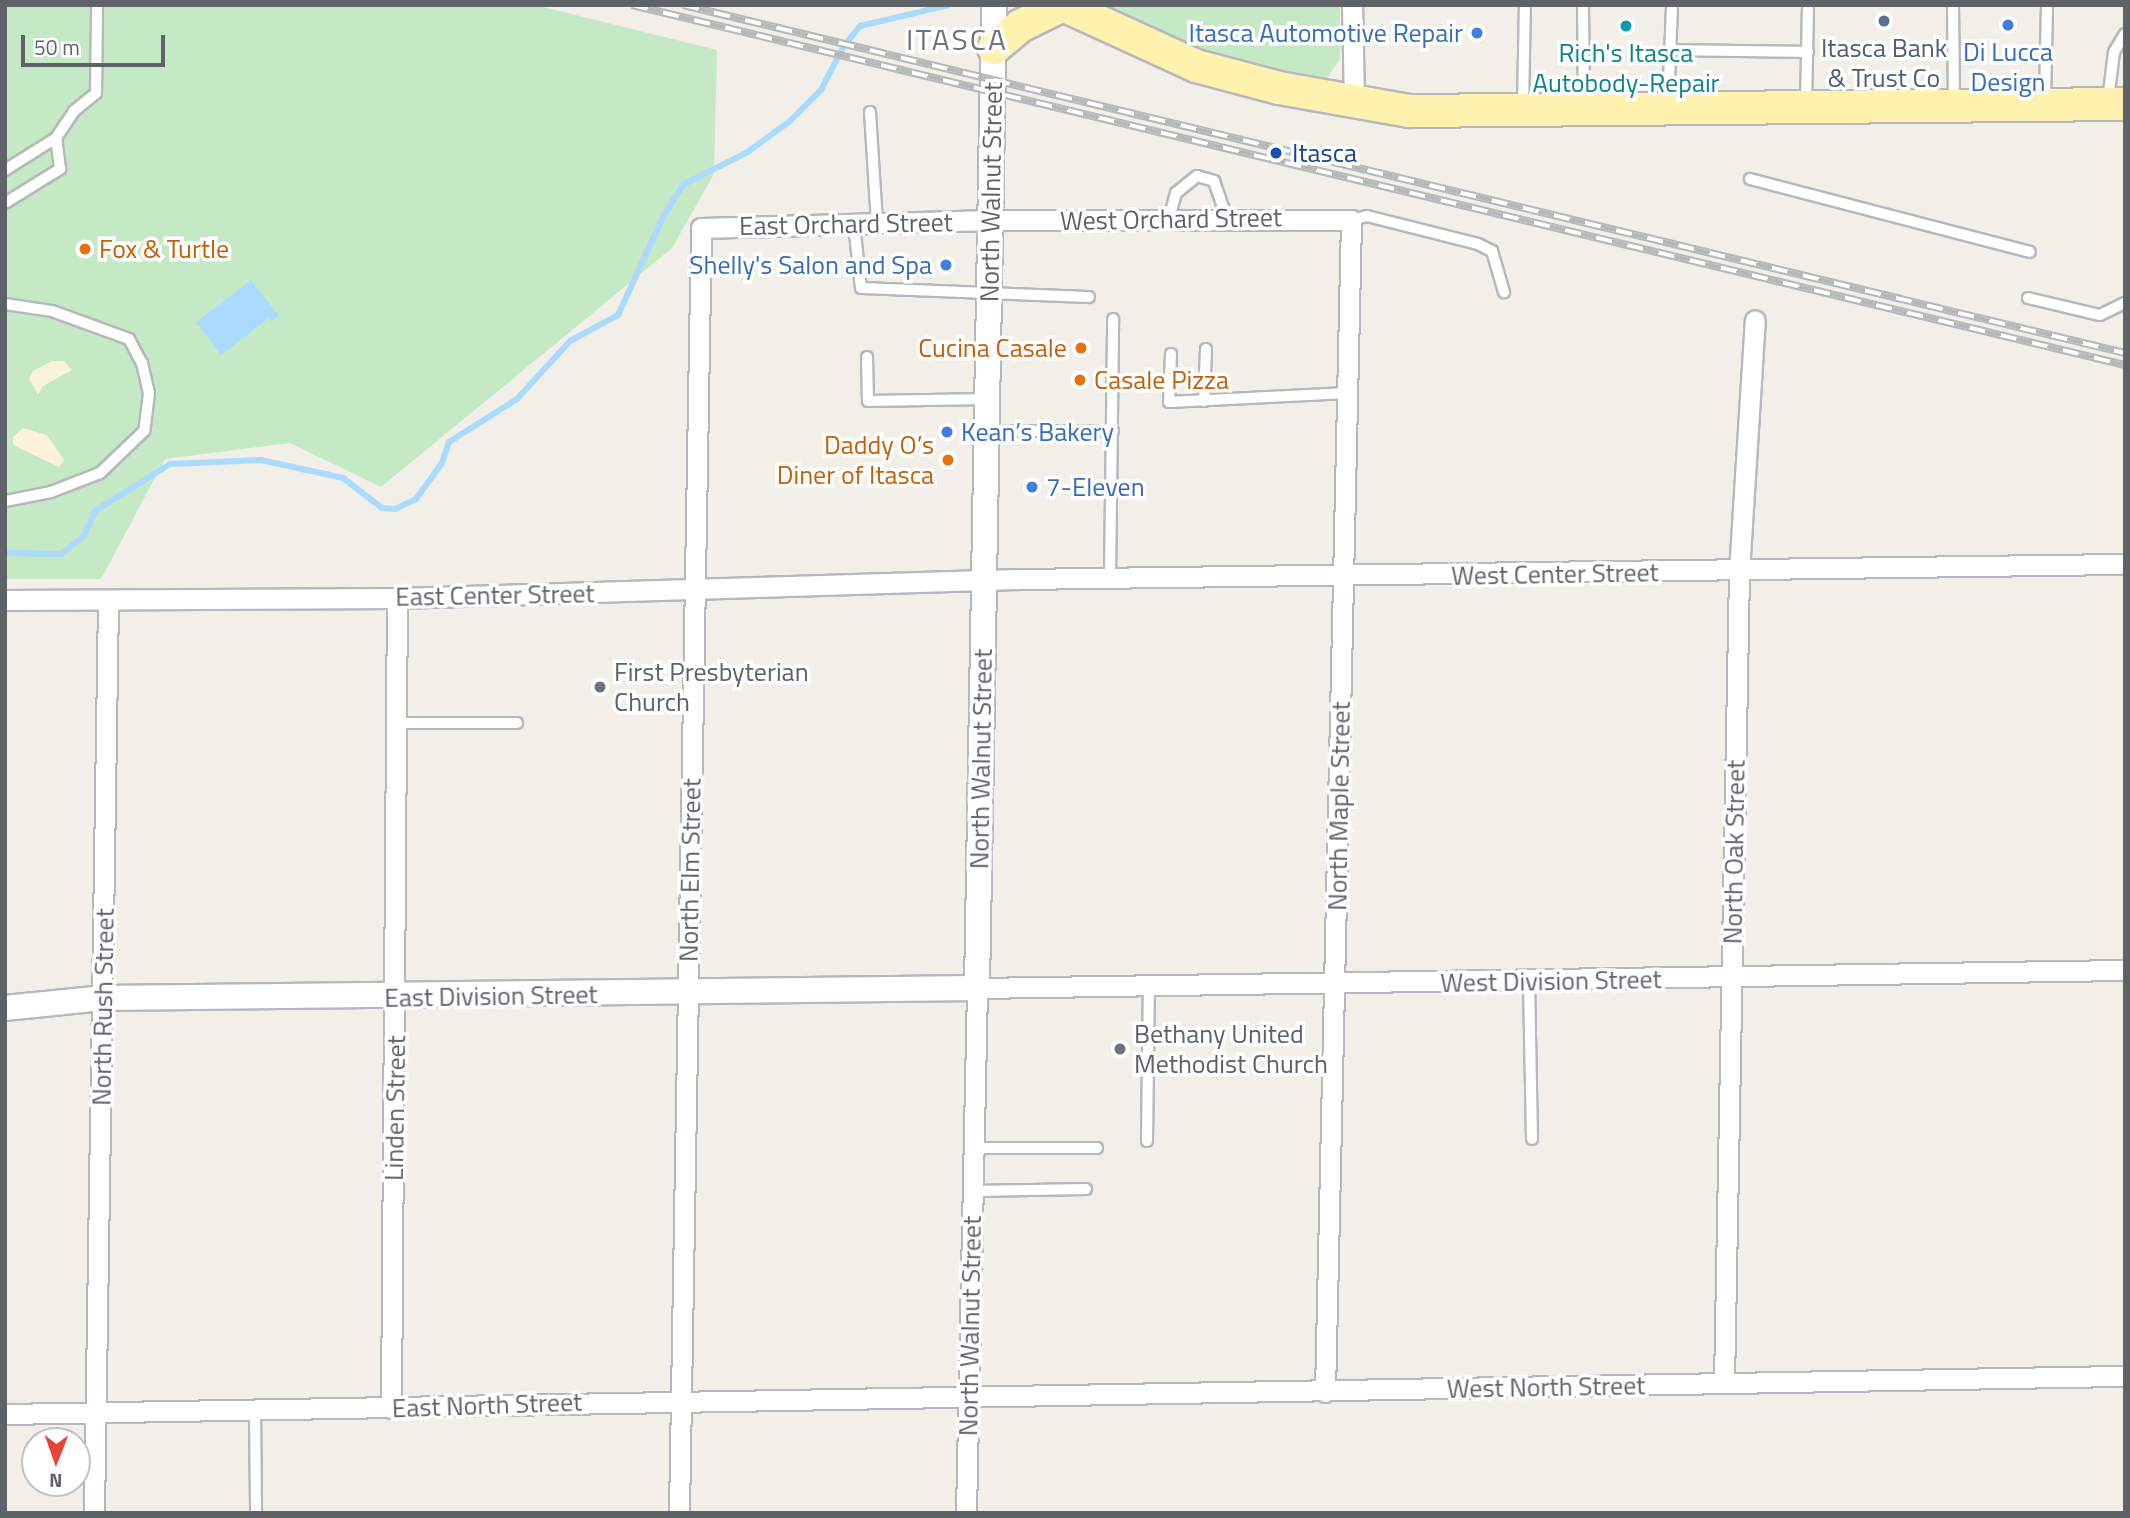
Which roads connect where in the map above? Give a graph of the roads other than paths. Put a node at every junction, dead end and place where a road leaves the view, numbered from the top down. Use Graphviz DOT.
graph roads {
  1 [pos="97,5"];
  2 [pos="994,5"];
  3 [pos="1063,5"];
  4 [pos="1352,5"];
  5 [pos="1525,5"];
  6 [pos="1583,5"];
  7 [pos="1672,5"];
  8 [pos="1808,5"];
  9 [pos="1953,5"];
  10 [pos="2047,5"];
  11 [pos="2125,34"];
  12 [pos="993,48"];
  13 [pos="1670,50"];
  14 [pos="1808,52"];
  15 [pos="1354,104"];
  16 [pos="2116,104"];
  17 [pos="1954,106"];
  18 [pos="2045,106"];
  19 [pos="1806,108"];
  20 [pos="1584,109"];
  21 [pos="1668,109"];
  22 [pos="1523,110"];
  23 [pos="870,112"];
  24 [pos="56,138"];
  25 [pos="5,170"];
  26 [pos="1750,179"];
  27 [pos="5,203"];
  28 [pos="1227,218"];
  29 [pos="1169,219"];
  30 [pos="991,220"];
  31 [pos="1351,220"];
  32 [pos="877,223"];
  33 [pos="854,224"];
  34 [pos="701,228"];
  35 [pos="2029,252"];
  36 [pos="1504,292"];
  37 [pos="990,293"];
  38 [pos="1089,298"];
  39 [pos="2028,298"];
  40 [pos="2125,303"];
  41 [pos="5,304"];
  42 [pos="1113,319"];
  43 [pos="1755,321"];
  44 [pos="1206,349"];
  45 [pos="1171,354"];
  46 [pos="867,357"];
  47 [pos="1348,393"];
  48 [pos="988,399"];
  49 [pos="1204,401"];
  50 [pos="987,431"];
  51 [pos="1113,431"];
  52 [pos="5,500"];
  53 [pos="2125,564"];
  54 [pos="1739,572"];
  55 [pos="1342,577"];
  56 [pos="1110,579"];
  57 [pos="984,581"];
  58 [pos="696,590"];
  59 [pos="397,598"];
  60 [pos="5,600"];
  61 [pos="108,600"];
  62 [pos="398,723"];
  63 [pos="517,723"];
  64 [pos="2125,970"];
  65 [pos="1731,978"];
  66 [pos="1529,982"];
  67 [pos="1336,985"];
  68 [pos="1149,987"];
  69 [pos="977,988"];
  70 [pos="687,994"];
  71 [pos="397,997"];
  72 [pos="104,998"];
  73 [pos="5,1008"];
  74 [pos="1532,1139"];
  75 [pos="1147,1141"];
  76 [pos="974,1148"];
  77 [pos="1097,1148"];
  78 [pos="1086,1189"];
  79 [pos="974,1191"];
  80 [pos="2125,1376"];
  81 [pos="1724,1383"];
  82 [pos="1325,1392"];
  83 [pos="968,1395"];
  84 [pos="681,1399"];
  85 [pos="391,1408"];
  86 [pos="255,1411"];
  87 [pos="5,1414"];
  88 [pos="96,1414"];
  89 [pos="94,1513"];
  90 [pos="256,1513"];
  91 [pos="679,1513"];
  92 [pos="966,1513"];
  1 -- 24 [label="lane"];
  2 -- 12 [label="street, North Walnut Street"];
  3 -- 12 [label="main road"];
  3 -- 15 [label="main road"];
  4 -- 15 [label="street"];
  5 -- 22 [label="lane"];
  6 -- 20 [label="lane"];
  7 -- 13 [label="lane"];
  8 -- 14 [label="lane"];
  9 -- 17 [label="lane"];
  10 -- 18 [label="lane"];
  11 -- 16 [label="lane"];
  12 -- 30 [label="street, North Walnut Street"];
  13 -- 14 [label="lane"];
  13 -- 21 [label="lane"];
  14 -- 19 [label="lane"];
  15 -- 22 [label="main road"];
  16 -- 18 [label="main road"];
  17 -- 18 [label="main road"];
  17 -- 19 [label="main road"];
  19 -- 21 [label="main road"];
  20 -- 21 [label="main road"];
  20 -- 22 [label="main road"];
  23 -- 32 [label="lane"];
  24 -- 25 [label="lane"];
  24 -- 27 [label="lane"];
  26 -- 35 [label="lane"];
  28 -- 29 [label="street, West Orchard Street"];
  28 -- 29 [label="lane"];
  28 -- 31 [label="street, West Orchard Street"];
  29 -- 30 [label="street, West Orchard Street"];
  30 -- 32 [label="street, East Orchard Street"];
  30 -- 37 [label="street, North Walnut Street"];
  31 -- 36 [label="lane"];
  31 -- 47 [label="street, North Maple Street"];
  32 -- 33 [label="street, East Orchard Street"];
  33 -- 34 [label="street, East Orchard Street"];
  33 -- 37 [label="lane"];
  34 -- 58 [label="street, North Elm Street"];
  37 -- 38 [label="lane"];
  37 -- 48 [label="street, North Walnut Street"];
  39 -- 40 [label="lane"];
  41 -- 52 [label="lane"];
  42 -- 51 [label="lane"];
  43 -- 54 [label="street, North Oak Street"];
  44 -- 49 [label="lane"];
  45 -- 49 [label="lane"];
  46 -- 48 [label="lane"];
  47 -- 49 [label="lane"];
  47 -- 55 [label="street, North Maple Street"];
  48 -- 50 [label="street, North Walnut Street"];
  50 -- 51 [label="lane"];
  50 -- 57 [label="street, North Walnut Street"];
  51 -- 56 [label="lane"];
  53 -- 54 [label="street, West Center Street"];
  54 -- 55 [label="street, West Center Street"];
  54 -- 65 [label="street, North Oak Street"];
  55 -- 56 [label="street, West Center Street"];
  55 -- 67 [label="street, North Maple Street"];
  56 -- 57 [label="street, West Center Street"];
  57 -- 58 [label="street, East Center Street"];
  57 -- 69 [label="street, North Walnut Street"];
  58 -- 59 [label="street, East Center Street"];
  58 -- 70 [label="street, North Elm Street"];
  59 -- 61 [label="street, East Center Street"];
  59 -- 62 [label="street, Linden Street"];
  60 -- 61 [label="street, East Center Street"];
  61 -- 72 [label="street, North Rush Street"];
  62 -- 63 [label="lane"];
  62 -- 71 [label="street, Linden Street"];
  64 -- 65 [label="street, West Division Street"];
  65 -- 66 [label="street, West Division Street"];
  65 -- 81 [label="street, North Oak Street"];
  66 -- 67 [label="street, West Division Street"];
  66 -- 74 [label="lane"];
  67 -- 68 [label="street, West Division Street"];
  67 -- 82 [label="street, North Maple Street"];
  68 -- 69 [label="street, West Division Street"];
  68 -- 75 [label="lane"];
  69 -- 70 [label="street, East Division Street"];
  69 -- 76 [label="street, North Walnut Street"];
  70 -- 71 [label="street, East Division Street"];
  70 -- 84 [label="street, North Elm Street"];
  71 -- 72 [label="street, East Division Street"];
  71 -- 85 [label="street, Linden Street"];
  72 -- 73 [label="street, East Division Street"];
  72 -- 88 [label="street, North Rush Street"];
  76 -- 77 [label="lane"];
  76 -- 79 [label="street, North Walnut Street"];
  78 -- 79 [label="lane"];
  79 -- 83 [label="street, North Walnut Street"];
  80 -- 81 [label="street, West North Street"];
  81 -- 82 [label="street, West North Street"];
  82 -- 83 [label="street, West North Street"];
  83 -- 84 [label="street, East North Street"];
  83 -- 92 [label="street, North Walnut Street"];
  84 -- 85 [label="street, East North Street"];
  84 -- 91 [label="street, North Elm Street"];
  85 -- 86 [label="street, East North Street"];
  86 -- 88 [label="street, East North Street"];
  86 -- 90 [label="lane"];
  87 -- 88 [label="street, East North Street"];
  88 -- 89 [label="street, North Rush Street"];
}
